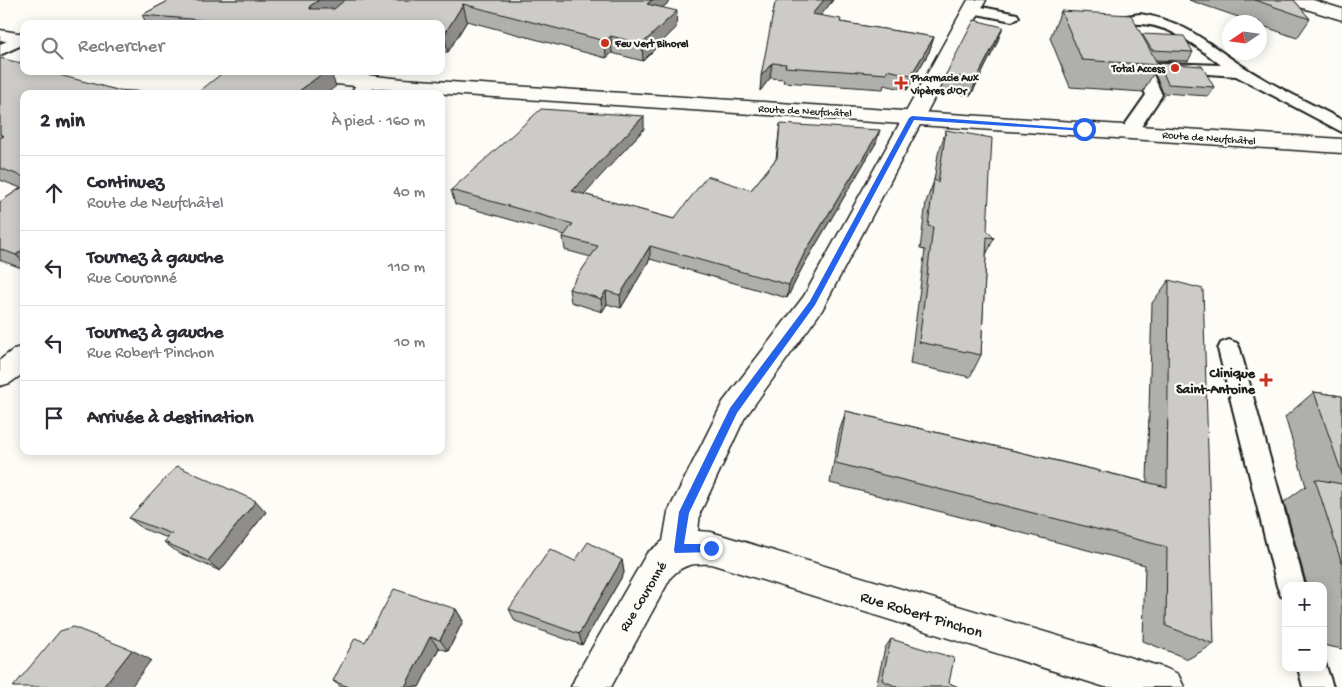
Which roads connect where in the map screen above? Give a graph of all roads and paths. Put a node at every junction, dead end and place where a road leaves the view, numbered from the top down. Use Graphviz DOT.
graph roads {
  1 [pos="1296,0"];
  2 [pos="975,4"];
  3 [pos="996,7"];
  4 [pos="1342,15"];
  5 [pos="1012,17"];
  6 [pos="0,35"];
  7 [pos="20,39"];
  8 [pos="20,40"];
  9 [pos="0,50"];
  10 [pos="1141,65"];
  11 [pos="1240,71"];
  12 [pos="293,75"];
  13 [pos="364,87"];
  14 [pos="417,90"];
  15 [pos="445,92"];
  16 [pos="912,118"];
  17 [pos="1342,127"];
  18 [pos="1129,132"];
  19 [pos="1342,146"];
  20 [pos="1229,349"];
  21 [pos="20,360"];
  22 [pos="0,375"];
  23 [pos="678,550"];
  24 [pos="1290,582"];
  25 [pos="1314,672"];
  26 [pos="590,687"];
  27 [pos="1165,687"];
  28 [pos="1318,687"];
  1 -- 4 [label="street"];
  2 -- 3 [label="lane"];
  2 -- 16 [label="street, Rue Couronné"];
  3 -- 5 [label="lane"];
  6 -- 7 [label="street"];
  8 -- 9 [label="lane"];
  10 -- 11 [label="lane"];
  10 -- 11 [label="lane"];
  10 -- 18 [label="lane"];
  11 -- 17 [label="lane"];
  12 -- 13 [label="street, Route de Neufchâtel"];
  13 -- 14 [label="street, Route de Neufchâtel"];
  15 -- 16 [label="street, Route de Neufchâtel"];
  16 -- 18 [label="street, Route de Neufchâtel"];
  16 -- 23 [label="street, Rue Couronné"];
  18 -- 19 [label="street, Route de Neufchâtel"];
  20 -- 24 [label="lane"];
  21 -- 22 [label="street"];
  23 -- 26 [label="street, Rue Couronné"];
  23 -- 27 [label="street, Rue Robert Pinchon"];
  25 -- 28 [label="lane"];
}
